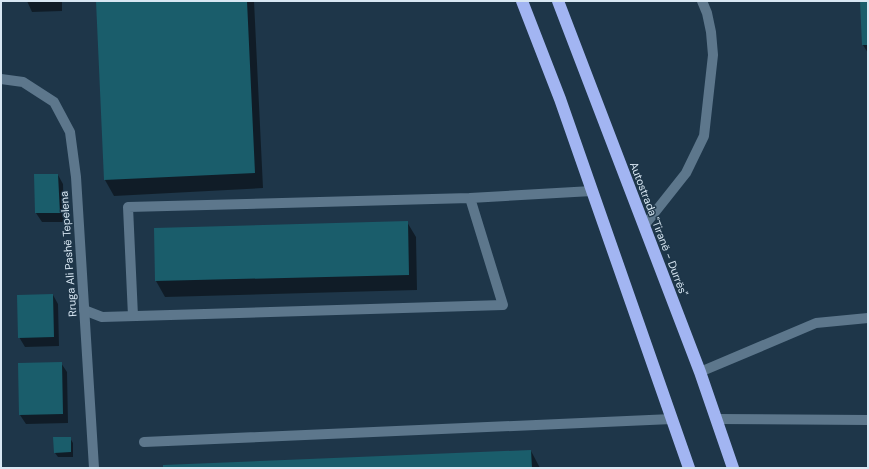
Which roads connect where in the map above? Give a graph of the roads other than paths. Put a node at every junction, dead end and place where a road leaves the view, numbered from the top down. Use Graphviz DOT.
graph roads {
  1 [pos="522,1"];
  2 [pos="558,1"];
  3 [pos="702,1"];
  4 [pos="1,79"];
  5 [pos="592,191"];
  6 [pos="470,198"];
  7 [pos="644,226"];
  8 [pos="84,310"];
  9 [pos="134,316"];
  10 [pos="868,318"];
  11 [pos="700,372"];
  12 [pos="672,419"];
  13 [pos="716,419"];
  14 [pos="868,420"];
  15 [pos="144,442"];
  16 [pos="94,468"];
  17 [pos="689,468"];
  18 [pos="733,468"];
  1 -- 5 [label="highway"];
  2 -- 7 [label="highway, Autostrada \"Tiranë - Durrës\""];
  3 -- 7 [label="street"];
  4 -- 8 [label="street, Rruga Ali Pashë Tepelena"];
  5 -- 6 [label="street"];
  5 -- 12 [label="highway"];
  6 -- 9 [label="street"];
  6 -- 9 [label="street"];
  7 -- 11 [label="highway, Autostrada \"Tiranë - Durrës\""];
  8 -- 9 [label="street"];
  8 -- 16 [label="street, Rruga Ali Pashë Tepelena"];
  10 -- 11 [label="street"];
  11 -- 13 [label="highway, Autostrada \"Tiranë - Durrës\""];
  12 -- 15 [label="street"];
  12 -- 17 [label="highway"];
  13 -- 14 [label="street"];
  13 -- 18 [label="highway, Autostrada \"Tiranë - Durrës\""];
}
